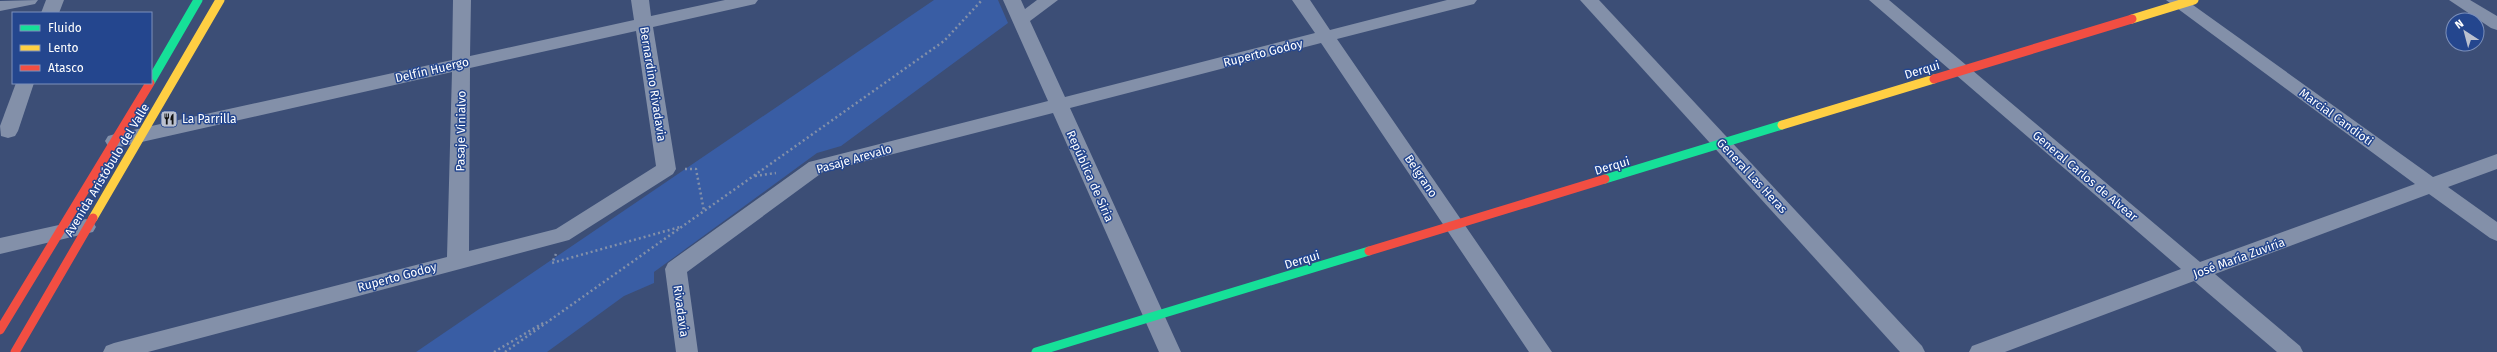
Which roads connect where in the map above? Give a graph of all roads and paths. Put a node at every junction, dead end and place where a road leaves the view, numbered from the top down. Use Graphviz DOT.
graph roads {
  1 [pos="29,0"];
  2 [pos="55,0"];
  3 [pos="198,0"];
  4 [pos="220,0"];
  5 [pos="462,0"];
  6 [pos="640,0"];
  7 [pos="749,0"];
  8 [pos="982,0"];
  9 [pos="1012,0"];
  10 [pos="1049,0"];
  11 [pos="1301,0"];
  12 [pos="1468,0"];
  13 [pos="1589,0"];
  14 [pos="1878,0"];
  15 [pos="2458,0"];
  16 [pos="2183,1"];
  17 [pos="0,6"];
  18 [pos="50,12"];
  19 [pos="1020,20"];
  20 [pos="643,22"];
  21 [pos="2497,24"];
  22 [pos="1326,36"];
  23 [pos="462,63"];
  24 [pos="1960,71"];
  25 [pos="152,79"];
  26 [pos="25,84"];
  27 [pos="149,84"];
  28 [pos="1058,105"];
  29 [pos="8,131"];
  30 [pos="141,135"];
  31 [pos="115,141"];
  32 [pos="1724,144"];
  33 [pos="2497,162"];
  34 [pos="666,169"];
  35 [pos="2431,186"];
  36 [pos="704,211"];
  37 [pos="683,226"];
  38 [pos="1456,226"];
  39 [pos="86,227"];
  40 [pos="60,232"];
  41 [pos="2497,232"];
  42 [pos="562,235"];
  43 [pos="0,246"];
  44 [pos="458,261"];
  45 [pos="676,269"];
  46 [pos="2200,273"];
  47 [pos="559,314"];
  48 [pos="1154,317"];
  49 [pos="0,330"];
  50 [pos="15,352"];
  51 [pos="114,352"];
  52 [pos="494,352"];
  53 [pos="505,352"];
  54 [pos="687,352"];
  55 [pos="1036,352"];
  56 [pos="1170,352"];
  57 [pos="1541,352"];
  58 [pos="1914,352"];
  59 [pos="1980,352"];
  60 [pos="2292,352"];
  1 -- 17 [label="street"];
  2 -- 18 [label="street"];
  3 -- 25 [label="street, Avenida Aristóbulo del Valle"];
  4 -- 30 [label="street, Avenida Aristóbulo del Valle"];
  5 -- 23 [label="street, Pasaje Vinialvo"];
  6 -- 20 [label="street, Bernardino Rivadavia"];
  7 -- 20 [label="street, Delfín Huergo"];
  8 -- 36 [label="path"];
  9 -- 19 [label="street, República de Siria"];
  10 -- 19 [label="street"];
  11 -- 22 [label="street, Belgrano"];
  12 -- 22 [label="street, Ruperto Godoy"];
  13 -- 32 [label="street, General Las Heras"];
  14 -- 24 [label="street, General Carlos de Alvear"];
  15 -- 21 [label="street"];
  16 -- 24 [label="street, Derqui"];
  16 -- 35 [label="street, Marcial Candioti"];
  19 -- 28 [label="street, República de Siria"];
  20 -- 23 [label="street, Delfín Huergo"];
  20 -- 34 [label="street, Bernardino Rivadavia"];
  22 -- 28 [label="street, Ruperto Godoy"];
  22 -- 38 [label="street, Belgrano"];
  23 -- 30 [label="street, Delfín Huergo"];
  23 -- 44 [label="street, Pasaje Vinialvo"];
  24 -- 32 [label="street, Derqui"];
  24 -- 46 [label="street, General Carlos de Alvear"];
  26 -- 29 [label="street"];
  27 -- 31 [label="street, Avenida Aristóbulo del Valle"];
  28 -- 45 [label="street, Pasaje Arevalo"];
  28 -- 48 [label="street, República de Siria"];
  30 -- 31 [label="street, Delfín Huergo"];
  30 -- 39 [label="street, Avenida Aristóbulo del Valle"];
  31 -- 40 [label="street, Avenida Aristóbulo del Valle"];
  32 -- 38 [label="street, Derqui"];
  32 -- 58 [label="street, General Las Heras"];
  33 -- 35 [label="street, José María Zuviría"];
  34 -- 36 [label="path"];
  34 -- 42 [label="street, Ruperto Godoy"];
  35 -- 41 [label="street, Marcial Candioti"];
  35 -- 46 [label="street, José María Zuviría"];
  36 -- 37 [label="path"];
  37 -- 42 [label="path"];
  37 -- 47 [label="path"];
  38 -- 48 [label="street, Derqui"];
  38 -- 57 [label="street, Belgrano"];
  39 -- 40 [label="street"];
  39 -- 50 [label="street, Avenida Aristóbulo del Valle"];
  40 -- 43 [label="street"];
  40 -- 49 [label="street, Avenida Aristóbulo del Valle"];
  42 -- 44 [label="street, Ruperto Godoy"];
  44 -- 51 [label="street, Ruperto Godoy"];
  45 -- 54 [label="street, Rivadavia"];
  46 -- 59 [label="street, José María Zuviría"];
  46 -- 60 [label="street, General Carlos de Alvear"];
  47 -- 52 [label="path"];
  47 -- 53 [label="path"];
  48 -- 55 [label="street, Derqui"];
  48 -- 56 [label="street, República de Siria"];
}
